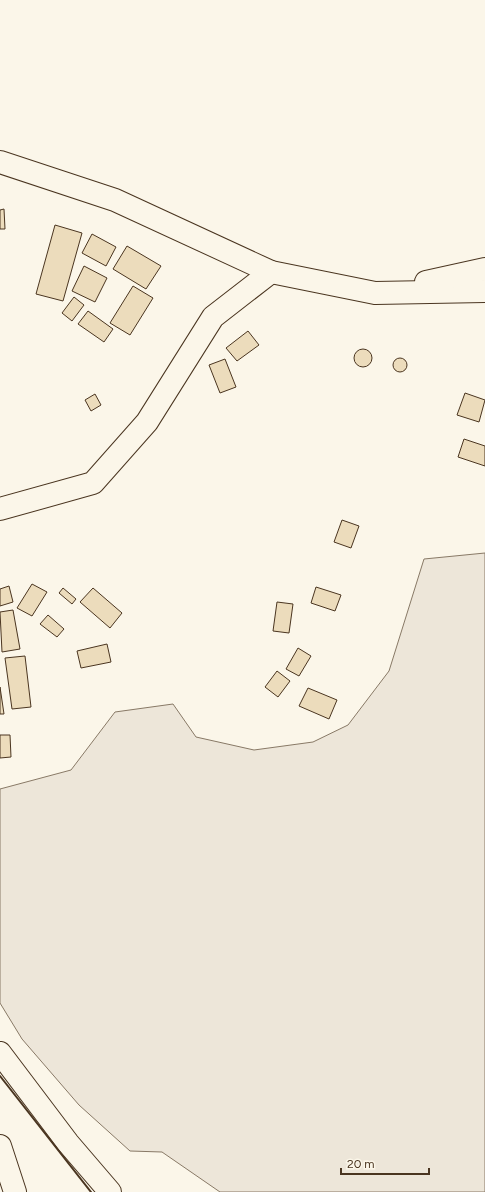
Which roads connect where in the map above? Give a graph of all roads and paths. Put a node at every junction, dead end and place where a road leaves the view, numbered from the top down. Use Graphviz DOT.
graph roads {
  1 [pos="0,162"];
  2 [pos="485,269"];
  3 [pos="271,272"];
  4 [pos="485,291"];
  5 [pos="375,293"];
  6 [pos="0,509"];
  7 [pos="0,1052"];
  8 [pos="0,1146"];
  9 [pos="15,1192"];
  10 [pos="110,1192"];
  1 -- 3 [label="street"];
  2 -- 5 [label="street"];
  3 -- 5 [label="street"];
  3 -- 6 [label="street"];
  4 -- 5 [label="street"];
  7 -- 10 [label="street"];
  8 -- 9 [label="street"];
}
